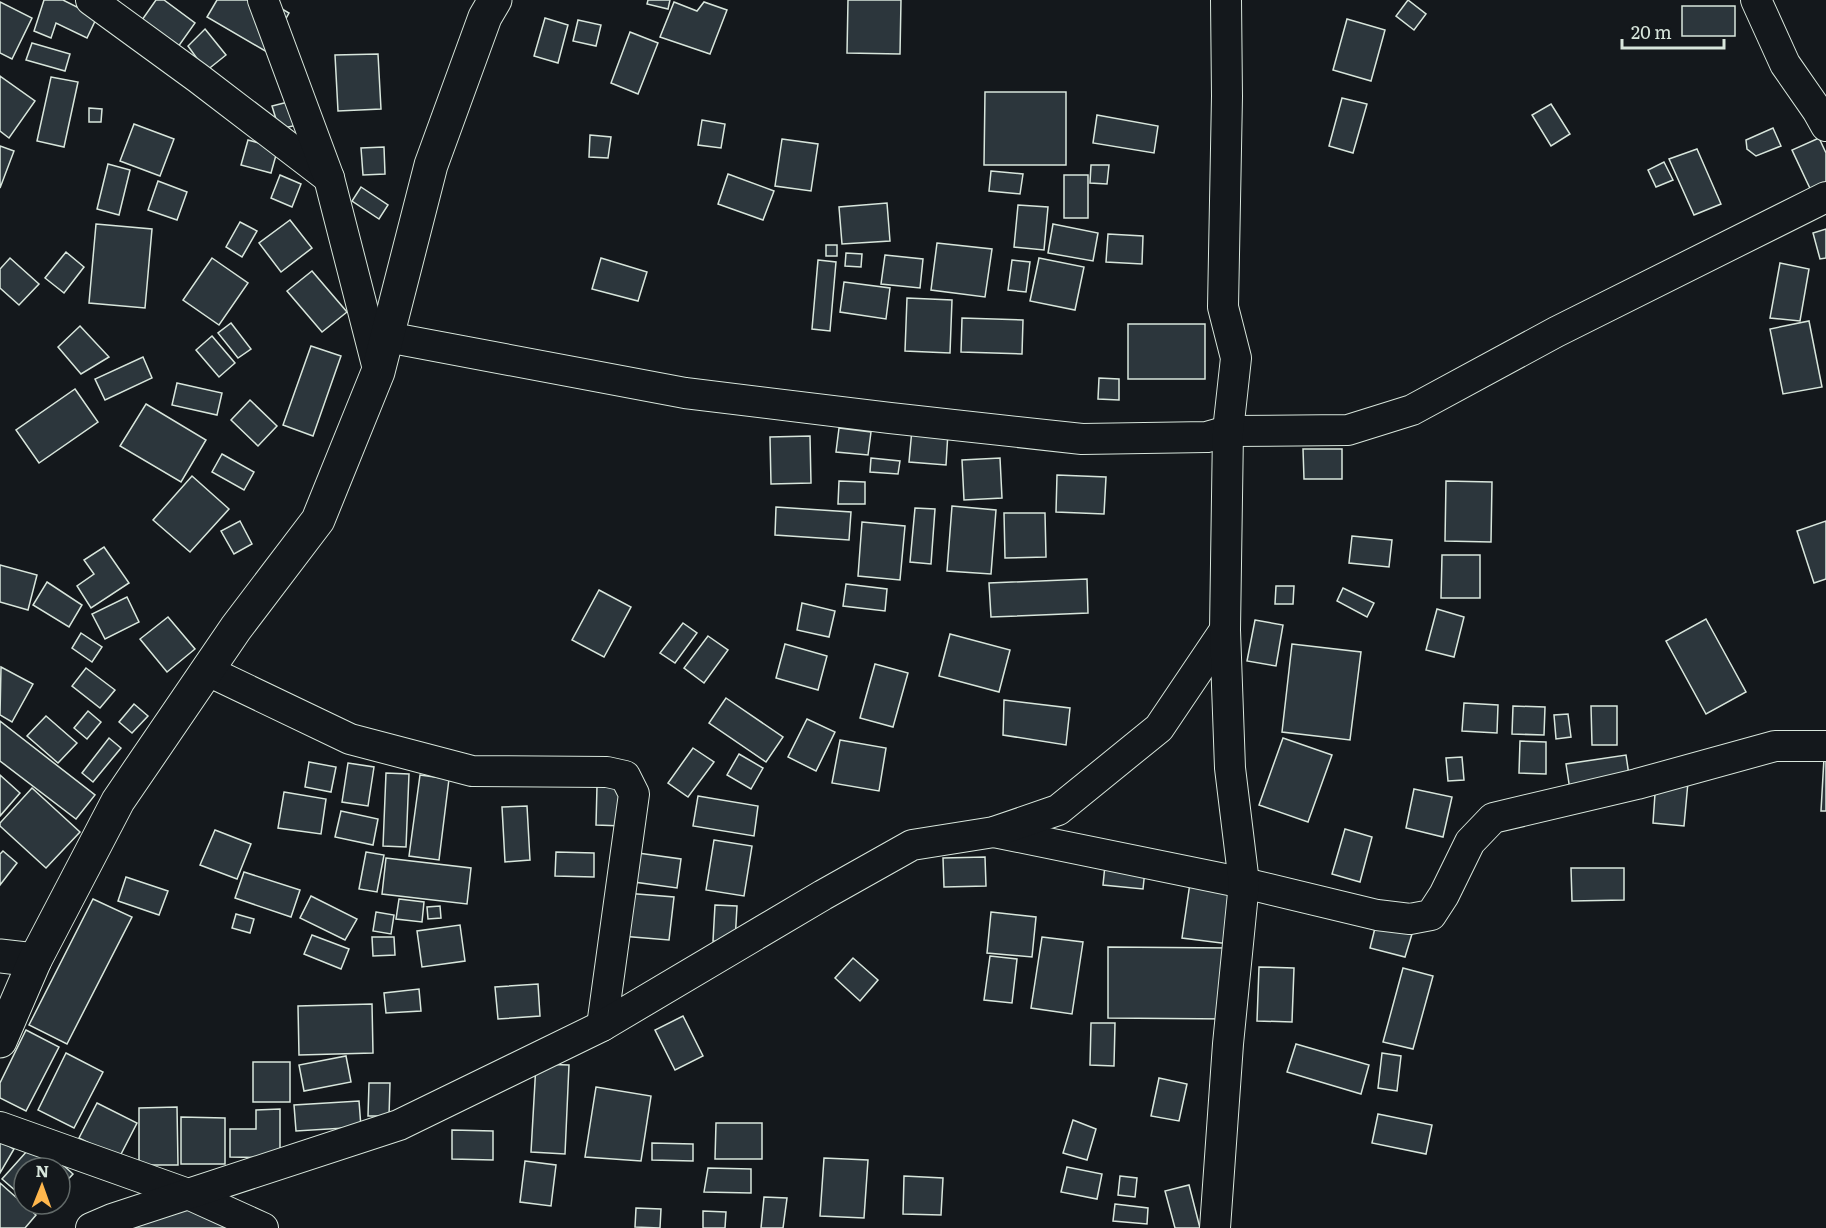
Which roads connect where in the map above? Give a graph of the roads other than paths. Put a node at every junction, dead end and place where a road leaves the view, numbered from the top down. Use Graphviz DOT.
graph roads {
  1 [pos="91,0"];
  2 [pos="263,0"];
  3 [pos="495,0"];
  4 [pos="1226,0"];
  5 [pos="1756,0"];
  6 [pos="1826,126"];
  7 [pos="329,178"];
  8 [pos="1826,197"];
  9 [pos="387,337"];
  10 [pos="378,372"];
  11 [pos="1228,431"];
  12 [pos="1225,630"];
  13 [pos="208,670"];
  14 [pos="1826,746"];
  15 [pos="994,832"];
  16 [pos="1244,883"];
  17 [pos="0,956"];
  18 [pos="35,960"];
  19 [pos="602,1026"];
  20 [pos="0,1041"];
  21 [pos="0,1127"];
  22 [pos="189,1194"];
  23 [pos="107,1225"];
  24 [pos="263,1228"];
  25 [pos="1215,1228"];
  1 -- 7 [label="street"];
  2 -- 7 [label="street"];
  3 -- 9 [label="street"];
  4 -- 11 [label="street"];
  5 -- 6 [label="street"];
  7 -- 10 [label="street"];
  8 -- 11 [label="street"];
  9 -- 10 [label="street"];
  9 -- 11 [label="street"];
  10 -- 13 [label="street"];
  11 -- 12 [label="street"];
  12 -- 15 [label="street"];
  12 -- 16 [label="street"];
  13 -- 18 [label="street"];
  13 -- 19 [label="street"];
  14 -- 16 [label="street"];
  15 -- 16 [label="street"];
  15 -- 19 [label="street"];
  16 -- 25 [label="street"];
  17 -- 18 [label="street"];
  18 -- 20 [label="street"];
  19 -- 22 [label="street"];
  21 -- 22 [label="street"];
  22 -- 23 [label="street"];
  22 -- 24 [label="street"];
}
